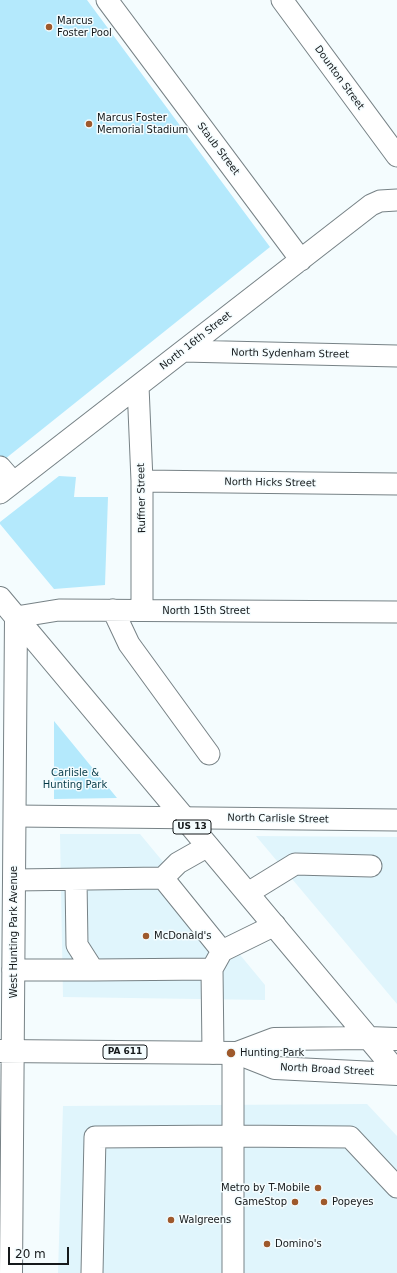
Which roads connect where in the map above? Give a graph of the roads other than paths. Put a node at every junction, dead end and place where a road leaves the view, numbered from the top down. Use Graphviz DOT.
graph roads {
  1 [pos="107,0"];
  2 [pos="282,0"];
  3 [pos="397,156"];
  4 [pos="397,200"];
  5 [pos="301,260"];
  6 [pos="183,351"];
  7 [pos="397,356"];
  8 [pos="138,386"];
  9 [pos="4,481"];
  10 [pos="142,481"];
  11 [pos="397,484"];
  12 [pos="0,598"];
  13 [pos="113,610"];
  14 [pos="142,610"];
  15 [pos="397,612"];
  16 [pos="16,617"];
  17 [pos="209,754"];
  18 [pos="15,816"];
  19 [pos="184,818"];
  20 [pos="397,820"];
  21 [pos="208,846"];
  22 [pos="371,866"];
  23 [pos="163,878"];
  24 [pos="14,880"];
  25 [pos="76,880"];
  26 [pos="248,893"];
  27 [pos="275,925"];
  28 [pos="7,936"];
  29 [pos="217,960"];
  30 [pos="13,970"];
  31 [pos="93,970"];
  32 [pos="368,1038"];
  33 [pos="397,1039"];
  34 [pos="6,1051"];
  35 [pos="228,1053"];
  36 [pos="397,1073"];
  37 [pos="233,1136"];
  38 [pos="397,1187"];
  39 [pos="6,1198"];
  40 [pos="11,1273"];
  41 [pos="92,1273"];
  42 [pos="233,1273"];
  1 -- 5 [label="street, Staub Street"];
  2 -- 3 [label="street, Dounton Street"];
  4 -- 5 [label="street, North 16th Street"];
  5 -- 6 [label="street, North 16th Street"];
  6 -- 7 [label="street, North Sydenham Street"];
  6 -- 8 [label="street, North 16th Street"];
  8 -- 9 [label="street, North 16th Street"];
  8 -- 10 [label="street, Ruffner Street"];
  10 -- 11 [label="street, North Hicks Street"];
  10 -- 14 [label="street, Ruffner Street"];
  12 -- 16 [label="main road, US 13"];
  13 -- 14 [label="street, North 15th Street"];
  13 -- 16 [label="street, North 15th Street"];
  13 -- 17 [label="street"];
  14 -- 15 [label="street, North 15th Street"];
  16 -- 18 [label="main road, West Hunting Park Avenue"];
  16 -- 19 [label="main road, US 13"];
  18 -- 19 [label="street, North Carlisle Street"];
  18 -- 24 [label="main road, West Hunting Park Avenue"];
  19 -- 20 [label="street, North Carlisle Street"];
  19 -- 21 [label="main road, US 13"];
  21 -- 23 [label="street"];
  21 -- 26 [label="main road, US 13"];
  22 -- 26 [label="street"];
  23 -- 25 [label="street"];
  23 -- 29 [label="street"];
  24 -- 25 [label="street"];
  24 -- 28 [label="main road, West Hunting Park Avenue"];
  25 -- 31 [label="street"];
  26 -- 27 [label="main road, US 13"];
  27 -- 29 [label="street"];
  27 -- 32 [label="main road, US 13"];
  28 -- 30 [label="main road, West Hunting Park Avenue"];
  29 -- 31 [label="street"];
  29 -- 35 [label="street"];
  30 -- 31 [label="street"];
  30 -- 34 [label="main road, West Hunting Park Avenue"];
  32 -- 33 [label="main road, North Broad Street / PA 611"];
  32 -- 35 [label="main road, North Broad Street / PA 611"];
  32 -- 36 [label="main road, US 13"];
  34 -- 35 [label="main road, North Broad Street / PA 611"];
  34 -- 39 [label="main road, West Hunting Park Avenue"];
  35 -- 36 [label="main road, North Broad Street / PA 611"];
  35 -- 37 [label="street"];
  37 -- 38 [label="street"];
  37 -- 41 [label="street"];
  37 -- 42 [label="street"];
  39 -- 40 [label="main road, West Hunting Park Avenue"];
}
